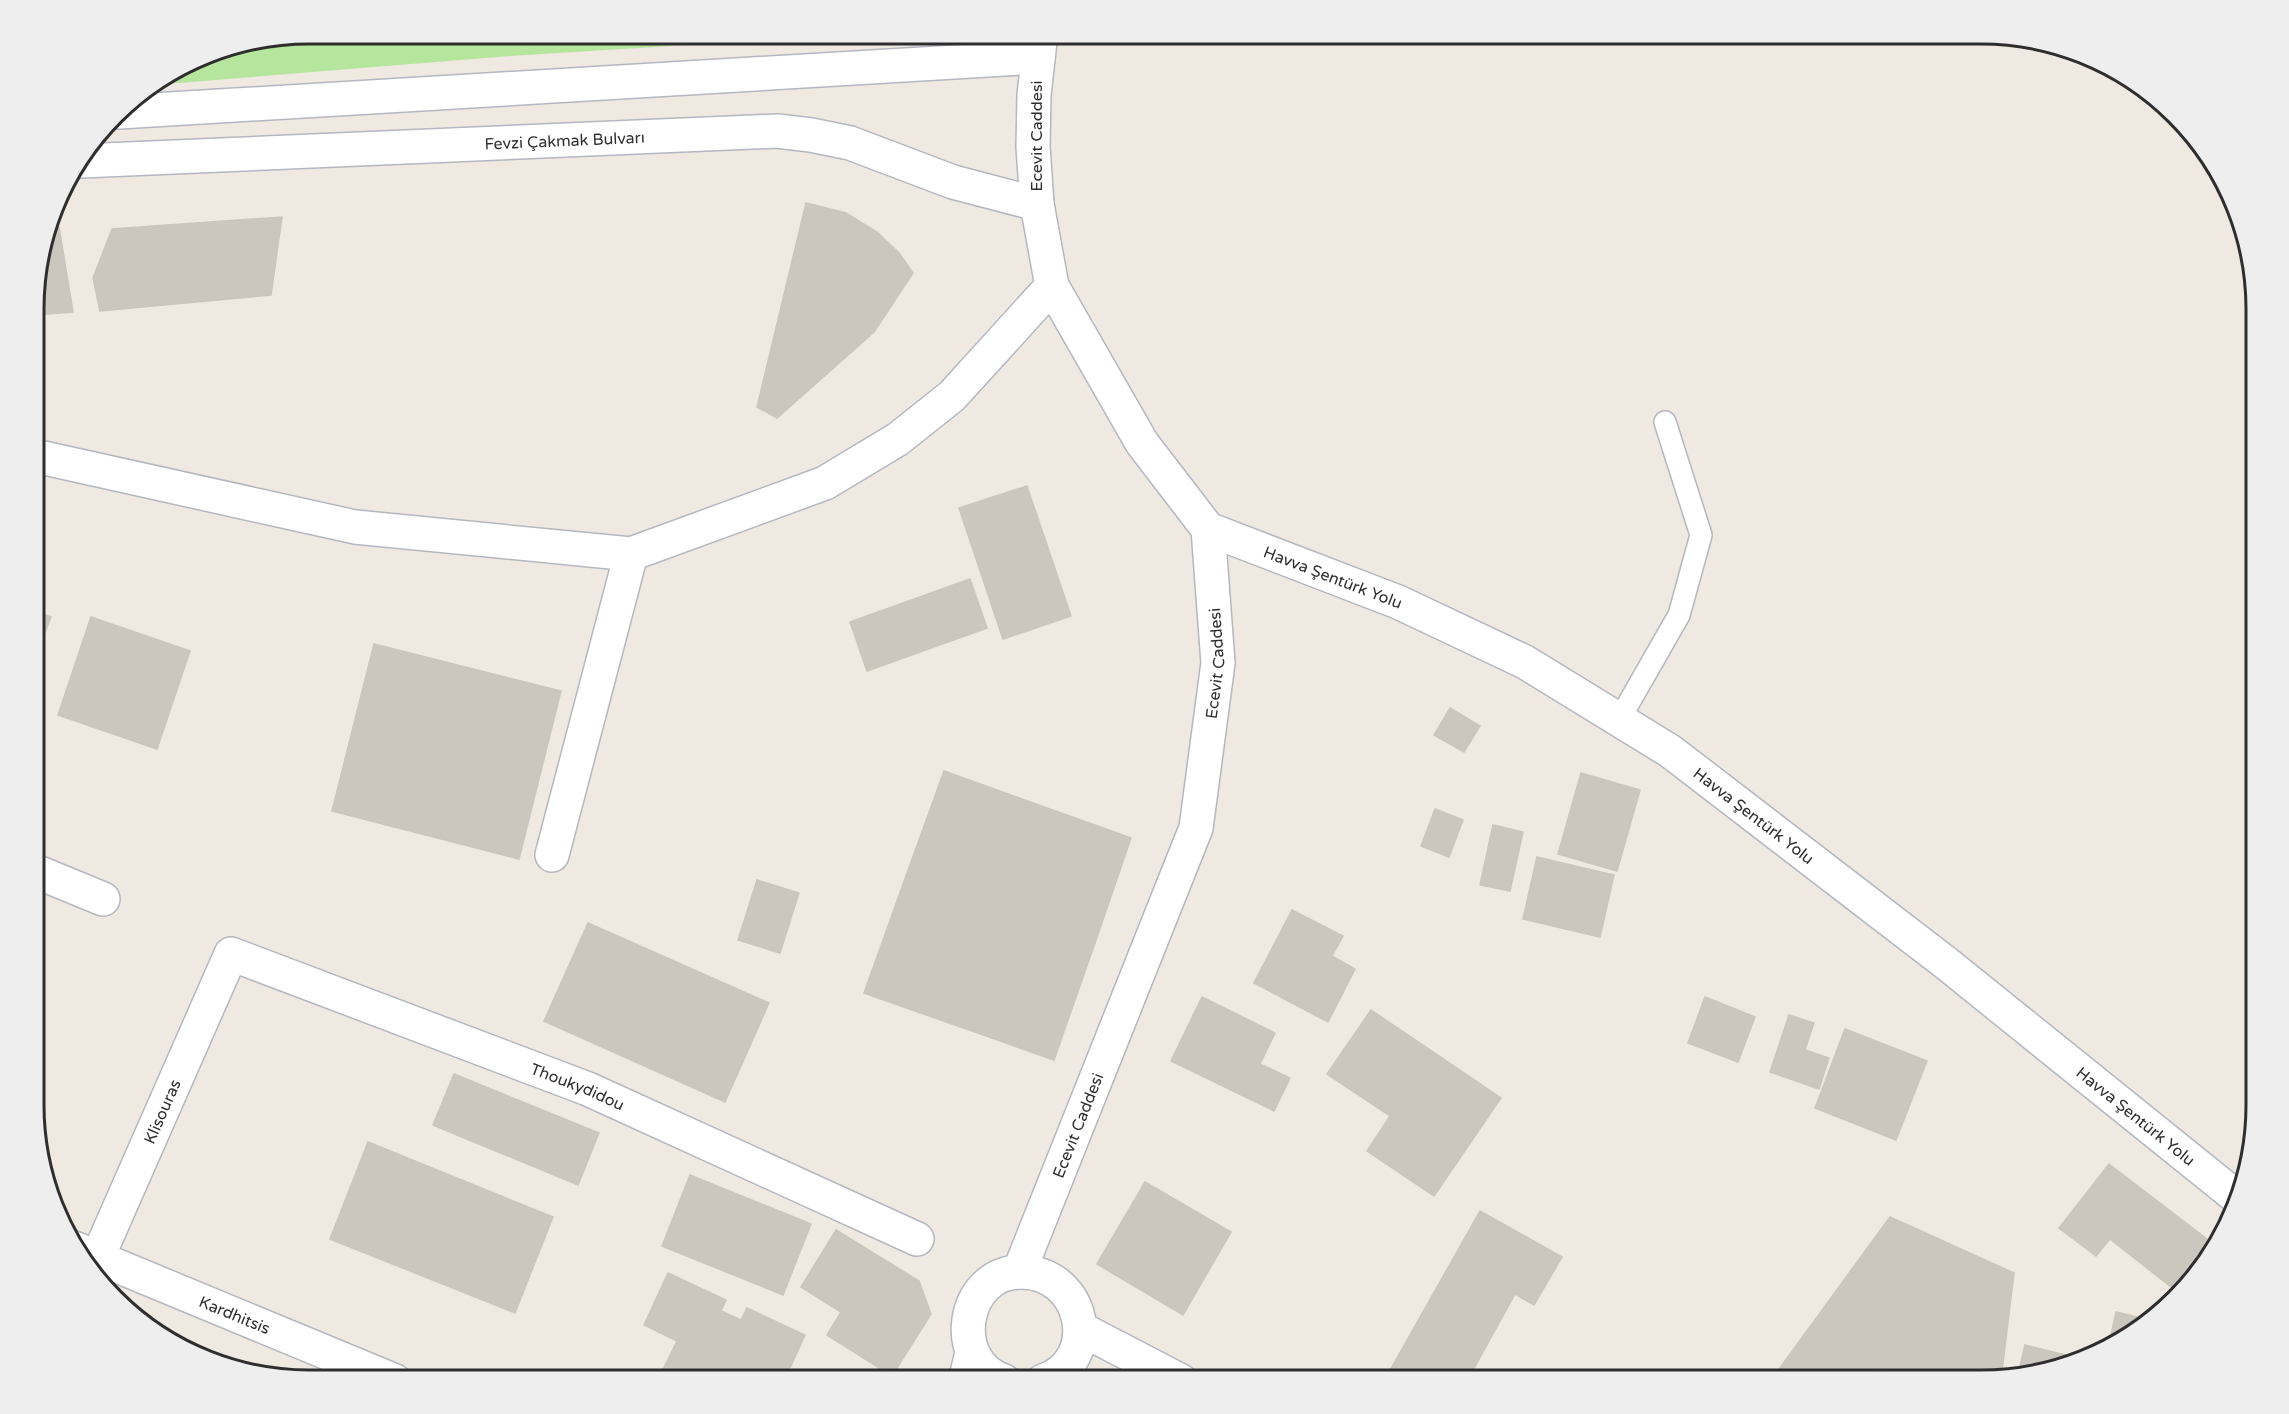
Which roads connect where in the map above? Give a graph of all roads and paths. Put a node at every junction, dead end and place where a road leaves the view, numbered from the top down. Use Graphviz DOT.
graph roads {
  1 [pos="1039,45"];
  2 [pos="132,111"];
  3 [pos="88,161"];
  4 [pos="1037,204"];
  5 [pos="1052,286"];
  6 [pos="1665,422"];
  7 [pos="44,458"];
  8 [pos="1208,529"];
  9 [pos="631,554"];
  10 [pos="1619,720"];
  11 [pos="552,855"];
  12 [pos="44,875"];
  13 [pos="103,899"];
  14 [pos="231,954"];
  15 [pos="2230,1192"];
  16 [pos="917,1239"];
  17 [pos="89,1255"];
  18 [pos="93,1260"];
  19 [pos="1019,1272"];
  20 [pos="1081,1329"];
  21 [pos="969,1367"];
  22 [pos="367,1370"];
  23 [pos="986,1370"];
  24 [pos="1061,1370"];
  25 [pos="1160,1370"];
  1 -- 2 [label="street"];
  1 -- 4 [label="street, Ecevit Caddesi"];
  3 -- 4 [label="street, Fevzi Çakmak Bulvarı"];
  4 -- 5 [label="street, Ecevit Caddesi"];
  5 -- 8 [label="street, Ecevit Caddesi"];
  5 -- 9 [label="street"];
  6 -- 10 [label="lane"];
  7 -- 9 [label="street"];
  8 -- 10 [label="street, Havva Şentürk Yolu"];
  8 -- 19 [label="street, Ecevit Caddesi"];
  9 -- 11 [label="street"];
  10 -- 15 [label="street, Havva Şentürk Yolu"];
  12 -- 13 [label="street"];
  14 -- 16 [label="street, Thoukydidou"];
  14 -- 17 [label="street, Klisouras"];
  18 -- 22 [label="street, Kardhitsis"];
  19 -- 20 [label="street"];
  19 -- 21 [label="street"];
  20 -- 24 [label="street"];
  20 -- 25 [label="street"];
  21 -- 23 [label="street"];
}
